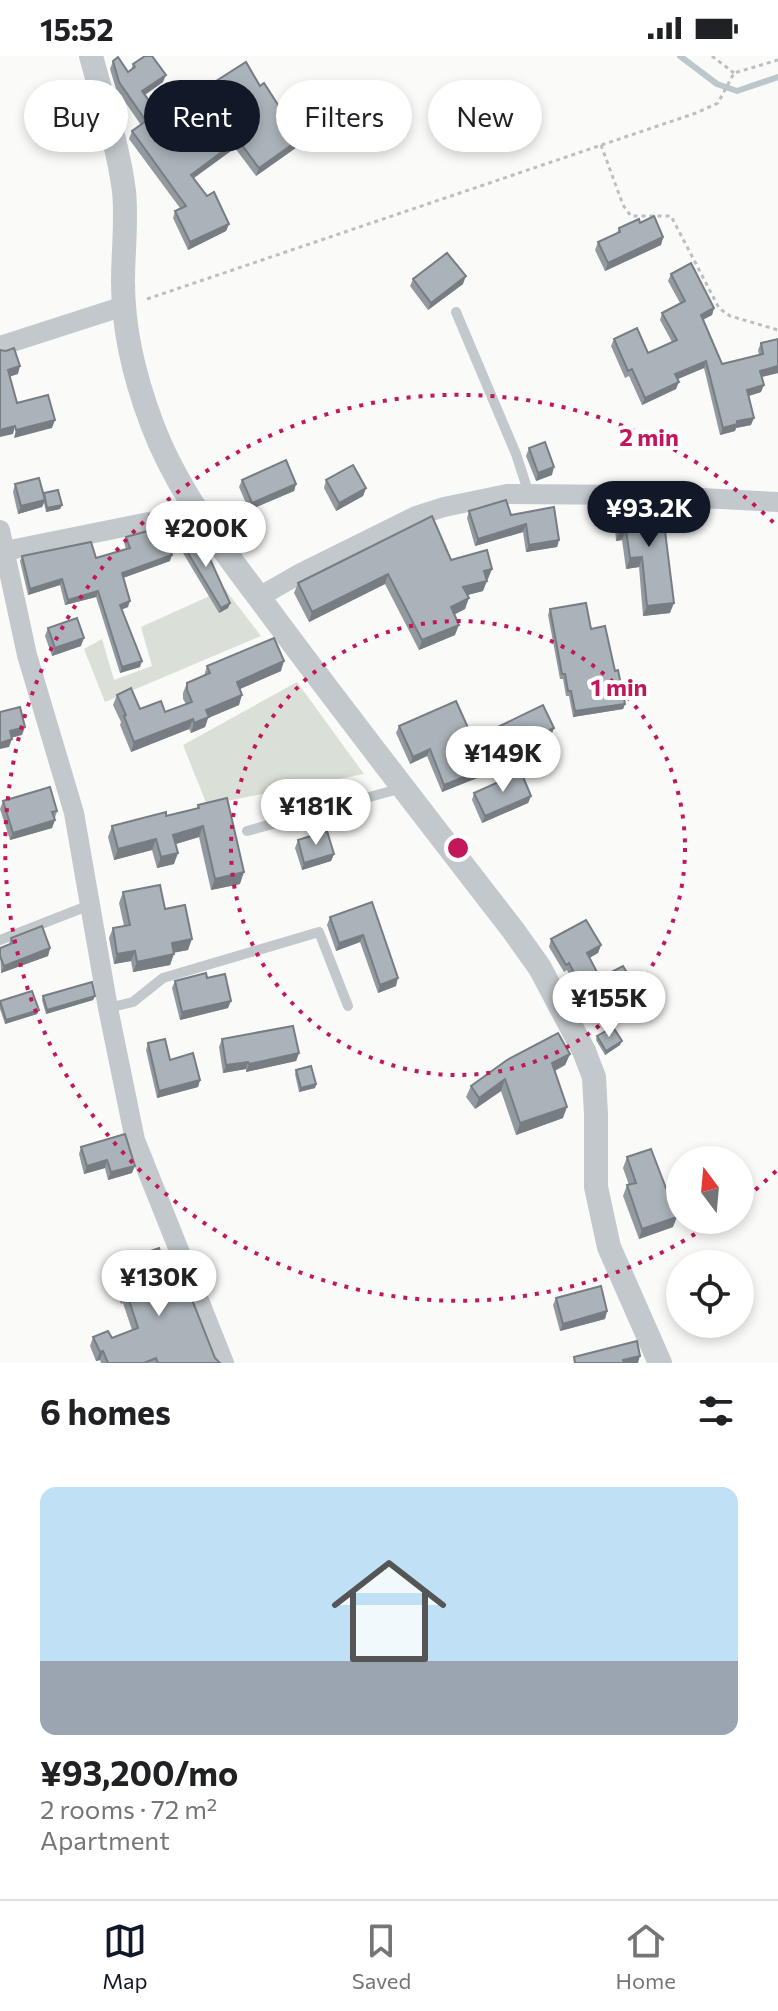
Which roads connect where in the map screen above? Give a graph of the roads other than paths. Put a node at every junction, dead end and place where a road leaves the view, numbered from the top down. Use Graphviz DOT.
graph roads {
  1 [pos="91,56"];
  2 [pos="124,306"];
  3 [pos="456,312"];
  4 [pos="0,346"];
  5 [pos="529,494"];
  6 [pos="778,502"];
  7 [pos="195,508"];
  8 [pos="0,530"];
  9 [pos="5,551"];
  10 [pos="259,597"];
  11 [pos="402,788"];
  12 [pos="247,831"];
  13 [pos="90,905"];
  14 [pos="0,940"];
  15 [pos="348,1006"];
  16 [pos="108,1008"];
  17 [pos="224,1363"];
  18 [pos="660,1363"];
  1 -- 2 [label="street"];
  2 -- 4 [label="street"];
  2 -- 7 [label="street"];
  3 -- 5 [label="lane"];
  5 -- 6 [label="street"];
  5 -- 10 [label="street"];
  7 -- 9 [label="street"];
  7 -- 10 [label="street"];
  8 -- 9 [label="street"];
  9 -- 13 [label="street"];
  10 -- 11 [label="street"];
  11 -- 12 [label="lane"];
  11 -- 18 [label="street"];
  13 -- 14 [label="lane"];
  13 -- 16 [label="street"];
  15 -- 16 [label="lane"];
  16 -- 17 [label="street"];
}
